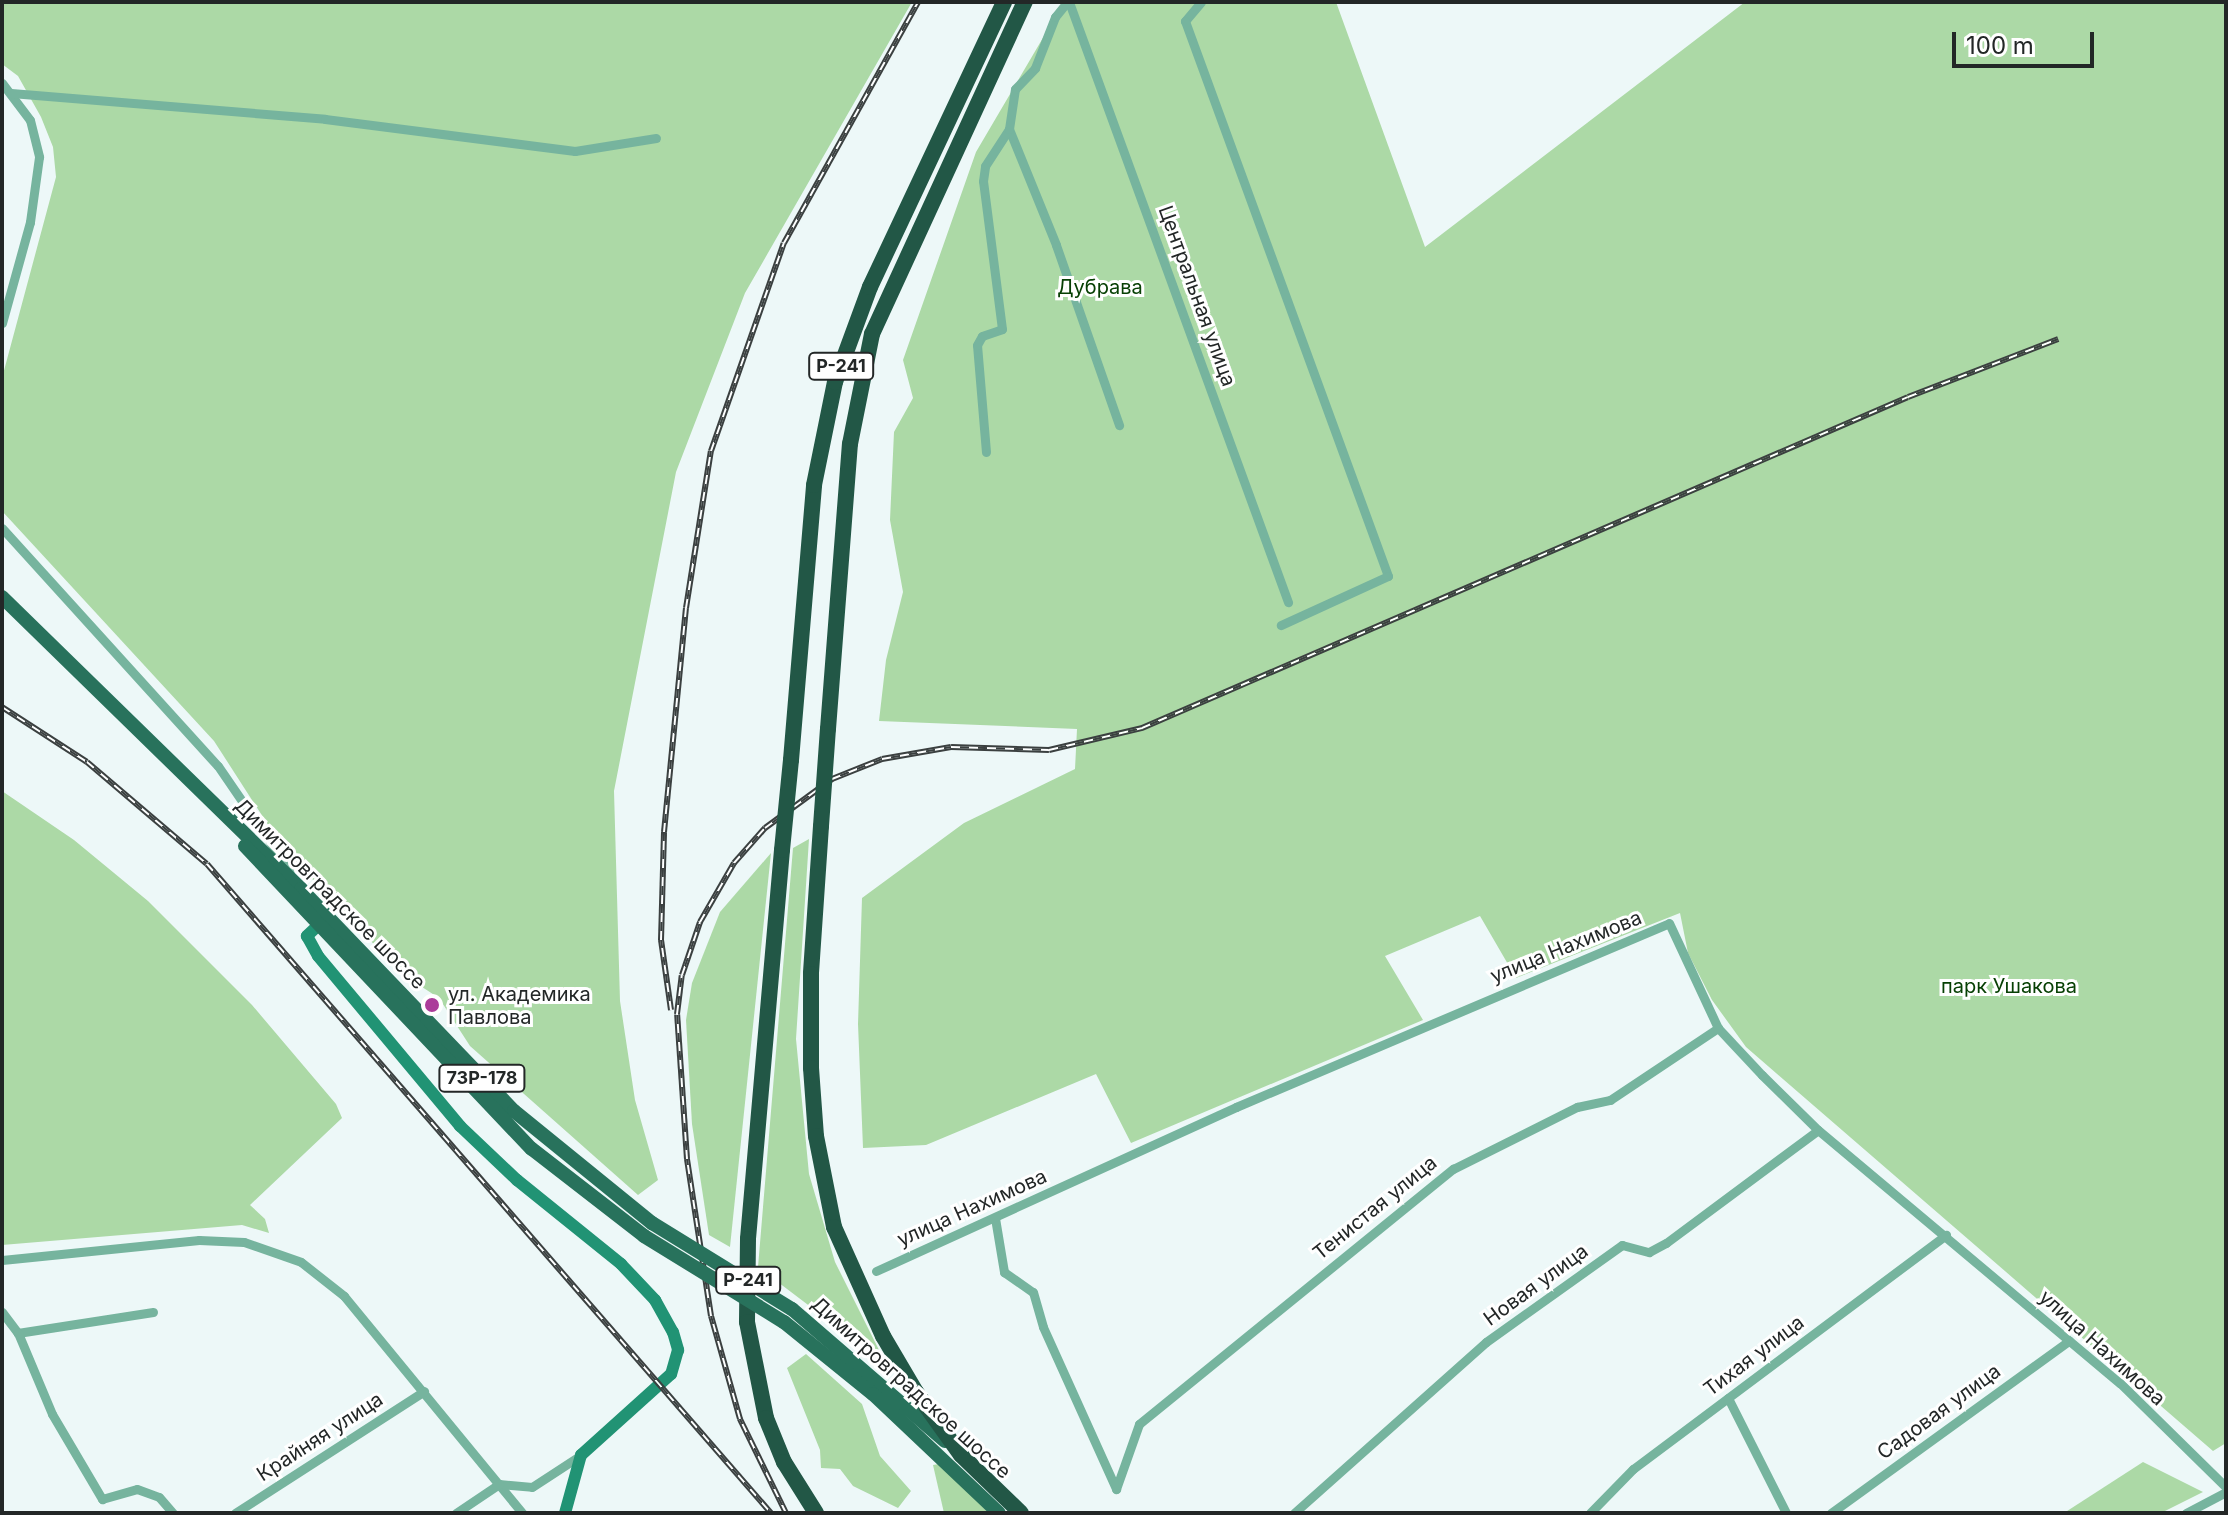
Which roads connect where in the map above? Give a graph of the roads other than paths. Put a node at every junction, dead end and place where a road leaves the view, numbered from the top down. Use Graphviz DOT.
graph roads {
  1 [pos="1004,2"];
  2 [pos="1025,2"];
  3 [pos="1068,2"];
  4 [pos="1201,2"];
  5 [pos="2,83"];
  6 [pos="11,93"];
  7 [pos="1009,129"];
  8 [pos="656,138"];
  9 [pos="2,323"];
  10 [pos="1119,425"];
  11 [pos="986,452"];
  12 [pos="2,528"];
  13 [pos="2,597"];
  14 [pos="1288,602"];
  15 [pos="1281,625"];
  16 [pos="198,791"];
  17 [pos="249,810"];
  18 [pos="227,818"];
  19 [pos="301,889"];
  20 [pos="322,922"];
  21 [pos="1718,1028"];
  22 [pos="1818,1130"];
  23 [pos="995,1218"];
  24 [pos="1946,1235"];
  25 [pos="2,1260"];
  26 [pos="876,1271"];
  27 [pos="2,1312"];
  28 [pos="153,1312"];
  29 [pos="788,1315"];
  30 [pos="18,1333"];
  31 [pos="2069,1341"];
  32 [pos="424,1391"];
  33 [pos="1728,1398"];
  34 [pos="581,1455"];
  35 [pos="961,1455"];
  36 [pos="499,1484"];
  37 [pos="2226,1490"];
  38 [pos="173,1513"];
  39 [pos="235,1513"];
  40 [pos="456,1513"];
  41 [pos="522,1513"];
  42 [pos="565,1513"];
  43 [pos="816,1513"];
  44 [pos="999,1513"];
  45 [pos="1021,1513"];
  46 [pos="1294,1513"];
  47 [pos="1590,1513"];
  48 [pos="1786,1513"];
  49 [pos="1831,1513"];
  50 [pos="2186,1513"];
  1 -- 43 [label="highway, Р-241, bridge"];
  2 -- 35 [label="highway, Р-241, bridge"];
  3 -- 7 [label="street"];
  3 -- 14 [label="street, Центральная улица"];
  4 -- 15 [label="street"];
  5 -- 6 [label="street"];
  6 -- 8 [label="street"];
  6 -- 9 [label="street"];
  7 -- 10 [label="street"];
  7 -- 11 [label="street"];
  12 -- 17 [label="street"];
  13 -- 16 [label="main road, Димитровградское шоссе"];
  16 -- 18 [label="main road, Димитровградское шоссе / 73Р-178"];
  16 -- 20 [label="main road, Димитровградское шоссе / 73Р-178"];
  17 -- 18 [label="street"];
  17 -- 19 [label="street"];
  18 -- 19 [label="main road, Димитровградское шоссе / 73Р-178"];
  19 -- 20 [label="main road, Димитровградское шоссе / 73Р-178"];
  20 -- 29 [label="main road, Димитровградское шоссе / 73Р-178, bridge"];
  20 -- 34 [label="street"];
  21 -- 22 [label="street, улица Нахимова"];
  21 -- 23 [label="street, улица Нахимова"];
  21 -- 23 [label="street, Тенистая улица"];
  22 -- 24 [label="street, улица Нахимова"];
  22 -- 46 [label="street, Новая улица"];
  23 -- 26 [label="street, улица Нахимова"];
  24 -- 31 [label="street, улица Нахимова"];
  24 -- 33 [label="street, Тихая улица"];
  25 -- 32 [label="street"];
  27 -- 30 [label="street"];
  28 -- 30 [label="street"];
  29 -- 35 [label="main road, Димитровградское шоссе / 73Р-178"];
  29 -- 44 [label="main road, Димитровградское шоссе / 73Р-178"];
  30 -- 38 [label="street"];
  31 -- 37 [label="street, улица Нахимова"];
  31 -- 49 [label="street, Садовая улица"];
  32 -- 36 [label="street"];
  32 -- 39 [label="street, Крайняя улица"];
  33 -- 47 [label="street, Тихая улица"];
  33 -- 48 [label="street"];
  34 -- 36 [label="street"];
  34 -- 42 [label="street"];
  35 -- 45 [label="highway, Димитровградское шоссе / Р-241"];
  36 -- 40 [label="street"];
  36 -- 41 [label="street"];
  37 -- 50 [label="street"];
}
